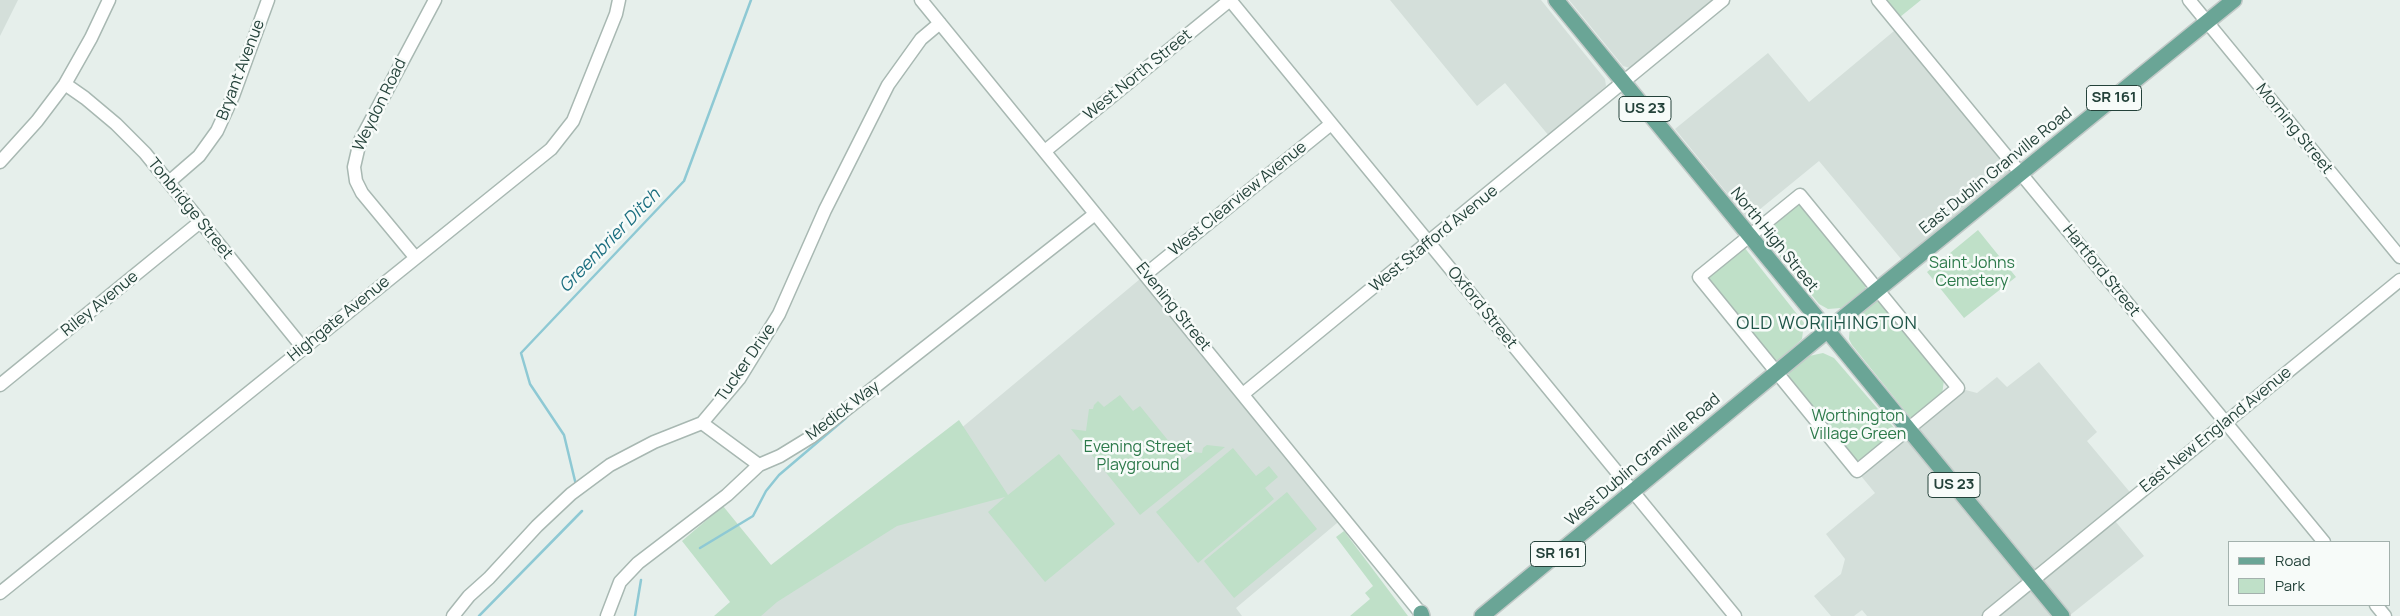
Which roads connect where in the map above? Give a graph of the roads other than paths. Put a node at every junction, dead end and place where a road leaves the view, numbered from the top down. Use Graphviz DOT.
graph roads {
  1 [pos="109,0"];
  2 [pos="268,0"];
  3 [pos="434,0"];
  4 [pos="619,0"];
  5 [pos="921,0"];
  6 [pos="1230,0"];
  7 [pos="1556,0"];
  8 [pos="1723,0"];
  9 [pos="1878,0"];
  10 [pos="2189,0"];
  11 [pos="2234,0"];
  12 [pos="2207,22"];
  13 [pos="940,23"];
  14 [pos="1623,82"];
  15 [pos="65,84"];
  16 [pos="1331,124"];
  17 [pos="1045,151"];
  18 [pos="0,162"];
  19 [pos="2021,173"];
  20 [pos="169,182"];
  21 [pos="1095,214"];
  22 [pos="200,222"];
  23 [pos="1749,236"];
  24 [pos="1428,243"];
  25 [pos="415,257"];
  26 [pos="2400,257"];
  27 [pos="1146,274"];
  28 [pos="2400,280"];
  29 [pos="1878,290"];
  30 [pos="1826,332"];
  31 [pos="303,348"];
  32 [pos="1777,373"];
  33 [pos="0,385"];
  34 [pos="1243,394"];
  35 [pos="702,422"];
  36 [pos="2226,422"];
  37 [pos="1908,429"];
  38 [pos="759,465"];
  39 [pos="1633,492"];
  40 [pos="2323,541"];
  41 [pos="2033,580"];
  42 [pos="0,594"];
  43 [pos="2377,606"];
  44 [pos="1422,615"];
  45 [pos="453,616"];
  46 [pos="607,616"];
  47 [pos="1482,616"];
  48 [pos="1735,616"];
  49 [pos="1989,616"];
  50 [pos="2062,616"];
  51 [pos="2385,616"];
  1 -- 15 [label="street"];
  2 -- 20 [label="street, Bryant Avenue"];
  3 -- 25 [label="street, Weydon Road"];
  4 -- 25 [label="street, Highgate Avenue"];
  5 -- 13 [label="street, Evening Street"];
  6 -- 16 [label="street, Oxford Street"];
  6 -- 17 [label="street, West North Street"];
  7 -- 14 [label="main road, North High Street / US 23"];
  8 -- 14 [label="street, West Stafford Avenue"];
  9 -- 19 [label="street, Hartford Street"];
  10 -- 12 [label="street, Morning Street"];
  11 -- 12 [label="main road, East Dublin Granville Road / SR 161"];
  12 -- 19 [label="main road, East Dublin Granville Road / SR 161"];
  12 -- 26 [label="street, Morning Street"];
  13 -- 17 [label="street, Evening Street"];
  13 -- 35 [label="street, Tucker Drive"];
  14 -- 23 [label="main road, North High Street / US 23"];
  14 -- 24 [label="street, West Stafford Avenue"];
  15 -- 18 [label="street"];
  15 -- 20 [label="street, Tonbridge Street"];
  16 -- 24 [label="street, Oxford Street"];
  16 -- 27 [label="street, West Clearview Avenue"];
  17 -- 21 [label="street, Evening Street"];
  19 -- 29 [label="main road, East Dublin Granville Road / SR 161"];
  19 -- 36 [label="street, Hartford Street"];
  20 -- 22 [label="street, Tonbridge Street"];
  21 -- 27 [label="street, Evening Street"];
  21 -- 38 [label="street, Medick Way"];
  22 -- 31 [label="street, Tonbridge Street"];
  22 -- 33 [label="street, Riley Avenue"];
  23 -- 29 [label="street"];
  23 -- 30 [label="main road, North High Street / US 23"];
  23 -- 32 [label="street"];
  24 -- 34 [label="street, West Stafford Avenue"];
  24 -- 39 [label="street, Oxford Street"];
  25 -- 31 [label="street, Highgate Avenue"];
  27 -- 34 [label="street, Evening Street"];
  28 -- 36 [label="street, East New England Avenue"];
  29 -- 30 [label="main road, East Dublin Granville Road / SR 161"];
  29 -- 37 [label="street"];
  30 -- 32 [label="main road, West Dublin Granville Road / SR 161"];
  30 -- 37 [label="main road, North High Street / US 23"];
  31 -- 42 [label="street, Highgate Avenue"];
  32 -- 37 [label="street"];
  32 -- 39 [label="main road, West Dublin Granville Road / SR 161"];
  34 -- 44 [label="street, Evening Street"];
  35 -- 38 [label="street"];
  35 -- 45 [label="street, Tucker Drive"];
  36 -- 40 [label="street, Hartford Street"];
  36 -- 41 [label="street, East New England Avenue"];
  37 -- 41 [label="main road, North High Street / US 23"];
  38 -- 46 [label="street, Medick Way"];
  39 -- 47 [label="main road, West Dublin Granville Road / SR 161"];
  39 -- 48 [label="street, Oxford Street"];
  41 -- 49 [label="street, East New England Avenue"];
  41 -- 50 [label="main road, North High Street / US 23"];
  43 -- 51 [label="street"];
}
